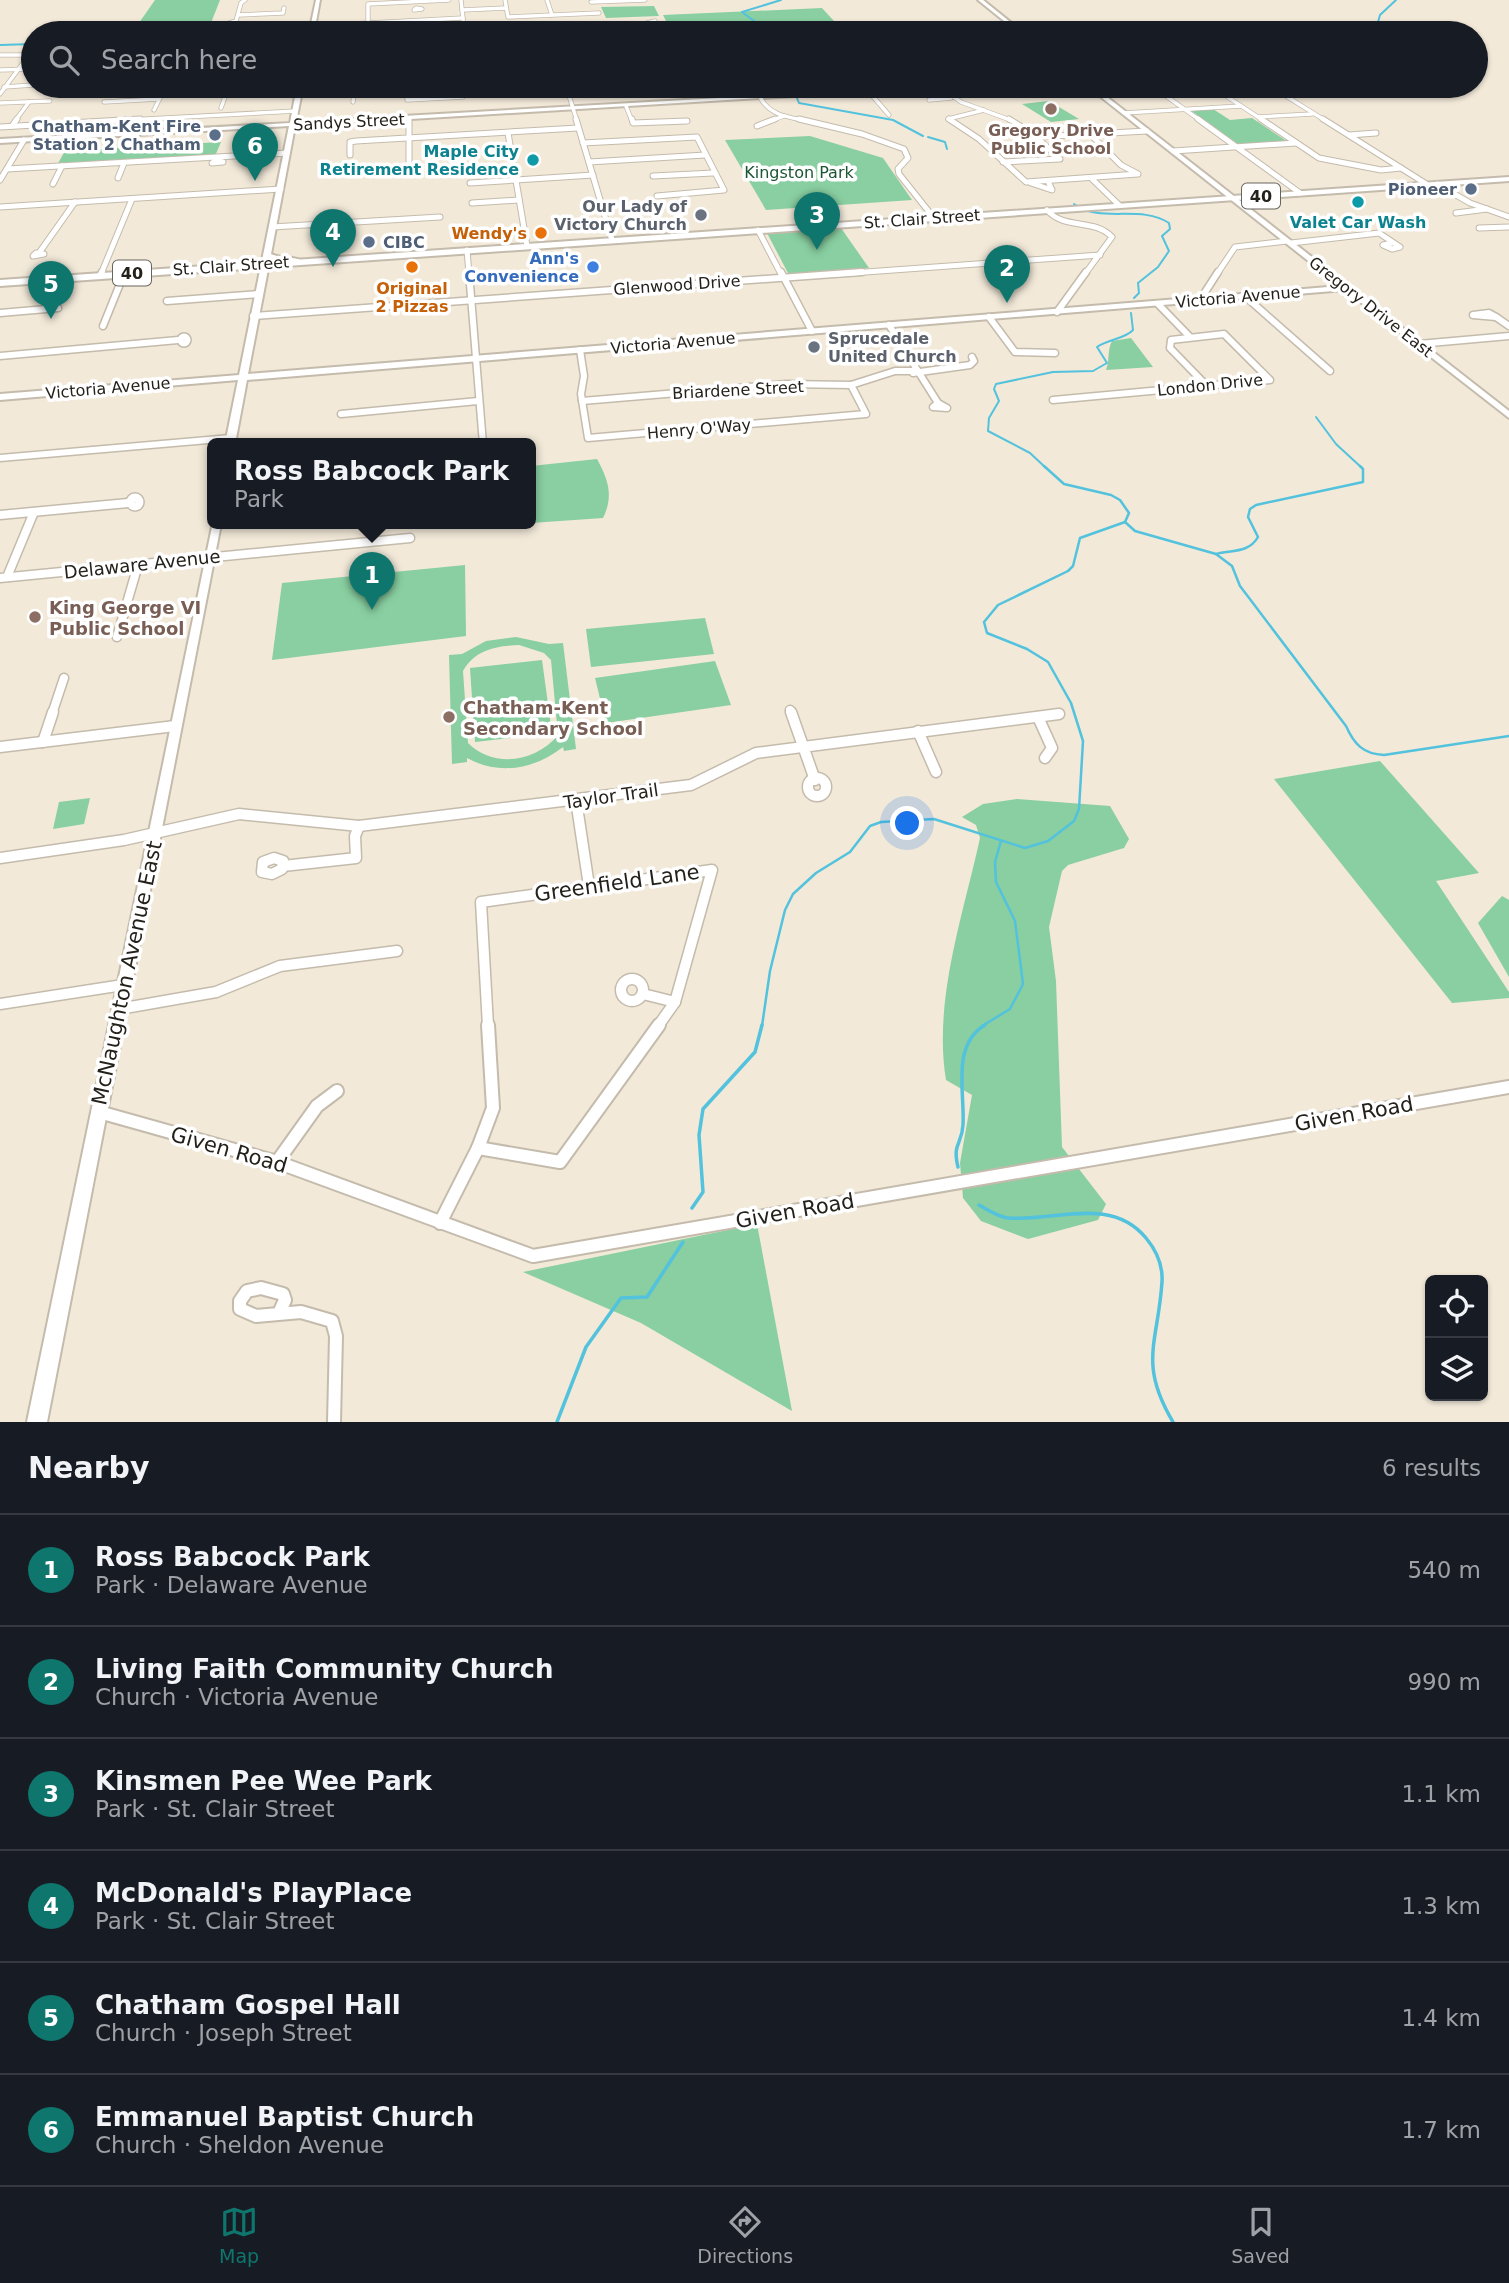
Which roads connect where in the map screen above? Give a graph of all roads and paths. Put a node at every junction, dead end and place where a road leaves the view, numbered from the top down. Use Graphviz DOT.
graph roads {
  1 [pos="246,0"];
  2 [pos="318,0"];
  3 [pos="449,0"];
  4 [pos="461,0"];
  5 [pos="505,0"];
  6 [pos="547,0"];
  7 [pos="630,0"];
  8 [pos="645,0"];
  9 [pos="980,0"];
  10 [pos="417,1"];
  11 [pos="590,1"];
  12 [pos="284,8"];
  13 [pos="417,8"];
  14 [pos="506,8"];
  15 [pos="462,10"];
  16 [pos="599,13"];
  17 [pos="238,15"];
  18 [pos="552,15"];
  19 [pos="463,18"];
  20 [pos="232,21"];
  21 [pos="314,21"];
  22 [pos="368,21"];
  23 [pos="406,21"];
  24 [pos="464,21"];
  25 [pos="602,21"];
  26 [pos="1007,21"];
  27 [pos="0,55"];
  28 [pos="21,55"];
  29 [pos="21,66"];
  30 [pos="18,70"];
  31 [pos="21,70"];
  32 [pos="0,71"];
  33 [pos="21,86"];
  34 [pos="3,87"];
  35 [pos="0,94"];
  36 [pos="225,98"];
  37 [pos="298,98"];
  38 [pos="354,98"];
  39 [pos="407,98"];
  40 [pos="444,98"];
  41 [pos="569,98"];
  42 [pos="779,98"];
  43 [pos="874,98"];
  44 [pos="951,98"];
  45 [pos="1105,98"];
  46 [pos="1169,98"];
  47 [pos="1229,98"];
  48 [pos="1289,98"];
  49 [pos="159,99"];
  50 [pos="761,99"];
  51 [pos="929,100"];
  52 [pos="50,101"];
  53 [pos="29,102"];
  54 [pos="104,102"];
  55 [pos="353,102"];
  56 [pos="0,103"];
  57 [pos="626,106"];
  58 [pos="1241,106"];
  59 [pos="221,108"];
  60 [pos="571,109"];
  61 [pos="154,110"];
  62 [pos="984,110"];
  63 [pos="1186,110"];
  64 [pos="296,111"];
  65 [pos="1124,113"];
  66 [pos="1314,114"];
  67 [pos="889,115"];
  68 [pos="784,116"];
  69 [pos="1258,117"];
  70 [pos="409,118"];
  71 [pos="687,121"];
  72 [pos="293,125"];
  73 [pos="12,126"];
  74 [pos="757,126"];
  75 [pos="0,127"];
  76 [pos="578,128"];
  77 [pos="1144,131"];
  78 [pos="508,132"];
  79 [pos="1376,133"];
  80 [pos="1090,134"];
  81 [pos="1349,135"];
  82 [pos="1038,137"];
  83 [pos="409,138"];
  84 [pos="24,140"];
  85 [pos="0,141"];
  86 [pos="1296,143"];
  87 [pos="583,144"];
  88 [pos="1237,147"];
  89 [pos="1173,151"];
  90 [pos="287,153"];
  91 [pos="350,155"];
  92 [pos="705,155"];
  93 [pos="589,162"];
  94 [pos="1003,162"];
  95 [pos="124,163"];
  96 [pos="409,165"];
  97 [pos="62,166"];
  98 [pos="7,169"];
  99 [pos="1401,169"];
  100 [pos="713,173"];
  101 [pos="593,175"];
  102 [pos="653,176"];
  103 [pos="118,177"];
  104 [pos="1089,178"];
  105 [pos="1509,179"];
  106 [pos="0,180"];
  107 [pos="516,180"];
  108 [pos="1048,181"];
  109 [pos="1026,182"];
  110 [pos="470,183"];
  111 [pos="53,184"];
  112 [pos="1437,184"];
  113 [pos="1427,185"];
  114 [pos="281,189"];
  115 [pos="1300,193"];
  116 [pos="657,196"];
  117 [pos="132,199"];
  118 [pos="1234,199"];
  119 [pos="519,200"];
  120 [pos="75,202"];
  121 [pos="472,203"];
  122 [pos="1116,204"];
  123 [pos="0,207"];
  124 [pos="1489,209"];
  125 [pos="1047,210"];
  126 [pos="1456,213"];
  127 [pos="440,216"];
  128 [pos="1509,216"];
  129 [pos="934,218"];
  130 [pos="272,227"];
  131 [pos="1509,227"];
  132 [pos="1479,228"];
  133 [pos="758,230"];
  134 [pos="612,240"];
  135 [pos="1289,242"];
  136 [pos="1392,243"];
  137 [pos="527,246"];
  138 [pos="467,250"];
  139 [pos="39,253"];
  140 [pos="1100,255"];
  141 [pos="265,259"];
  142 [pos="124,274"];
  143 [pos="100,276"];
  144 [pos="781,278"];
  145 [pos="0,283"];
  146 [pos="1346,288"];
  147 [pos="258,294"];
  148 [pos="1245,297"];
  149 [pos="471,300"];
  150 [pos="1200,300"];
  151 [pos="167,301"];
  152 [pos="1158,304"];
  153 [pos="58,308"];
  154 [pos="1056,312"];
  155 [pos="0,313"];
  156 [pos="253,316"];
  157 [pos="989,317"];
  158 [pos="1496,317"];
  159 [pos="889,325"];
  160 [pos="103,326"];
  161 [pos="1509,326"];
  162 [pos="812,331"];
  163 [pos="1509,336"];
  164 [pos="1190,337"];
  165 [pos="178,340"];
  166 [pos="1419,344"];
  167 [pos="580,350"];
  168 [pos="1055,353"];
  169 [pos="0,356"];
  170 [pos="972,357"];
  171 [pos="476,358"];
  172 [pos="918,371"];
  173 [pos="1330,371"];
  174 [pos="242,378"];
  175 [pos="851,385"];
  176 [pos="1206,385"];
  177 [pos="0,397"];
  178 [pos="1054,400"];
  179 [pos="478,401"];
  180 [pos="582,401"];
  181 [pos="938,403"];
  182 [pos="341,415"];
  183 [pos="1509,415"];
  184 [pos="231,438"];
  185 [pos="482,438"];
  186 [pos="207,443"];
  187 [pos="0,458"];
  188 [pos="128,503"];
  189 [pos="34,512"];
  190 [pos="0,515"];
  191 [pos="215,529"];
  192 [pos="410,538"];
  193 [pos="210,557"];
  194 [pos="138,565"];
  195 [pos="3,578"];
  196 [pos="117,636"];
  197 [pos="64,678"];
  198 [pos="790,710"];
  199 [pos="1059,714"];
  200 [pos="1038,717"];
  201 [pos="175,726"];
  202 [pos="918,732"];
  203 [pos="43,742"];
  204 [pos="0,747"];
  205 [pos="804,747"];
  206 [pos="1045,758"];
  207 [pos="936,772"];
  208 [pos="815,780"];
  209 [pos="576,800"];
  210 [pos="359,827"];
  211 [pos="156,832"];
  212 [pos="0,858"];
  213 [pos="283,866"];
  214 [pos="589,887"];
  215 [pos="397,951"];
  216 [pos="123,985"];
  217 [pos="643,994"];
  218 [pos="675,1002"];
  219 [pos="0,1004"];
  220 [pos="119,1009"];
  221 [pos="1509,1087"];
  222 [pos="337,1091"];
  223 [pos="99,1112"];
  224 [pos="478,1148"];
  225 [pos="277,1162"];
  226 [pos="440,1223"];
  227 [pos="280,1311"];
  228 [pos="37,1422"];
  229 [pos="334,1422"];
  1 -- 17 [label="street"];
  2 -- 21 [label="street"];
  3 -- 10 [label="street"];
  4 -- 15 [label="street"];
  5 -- 14 [label="street"];
  6 -- 18 [label="street"];
  7 -- 8 [label="street"];
  7 -- 11 [label="street"];
  9 -- 26 [label="street"];
  10 -- 13 [label="street"];
  10 -- 22 [label="street"];
  11 -- 16 [label="street"];
  12 -- 17 [label="street"];
  14 -- 15 [label="street"];
  14 -- 18 [label="street"];
  15 -- 19 [label="street"];
  16 -- 18 [label="street"];
  16 -- 25 [label="street"];
  17 -- 20 [label="street"];
  19 -- 23 [label="street"];
  19 -- 24 [label="street"];
  27 -- 28 [label="street"];
  29 -- 30 [label="street"];
  30 -- 31 [label="street"];
  30 -- 32 [label="street"];
  30 -- 34 [label="street"];
  33 -- 34 [label="street"];
  34 -- 35 [label="street"];
  36 -- 59 [label="street"];
  37 -- 64 [label="street"];
  38 -- 55 [label="street"];
  39 -- 40 [label="street"];
  41 -- 60 [label="street"];
  42 -- 50 [label="street, Sandys Street"];
  43 -- 67 [label="street"];
  44 -- 51 [label="street"];
  44 -- 62 [label="street"];
  45 -- 65 [label="street, Gregory Drive East"];
  46 -- 63 [label="street"];
  47 -- 58 [label="street"];
  48 -- 66 [label="street"];
  49 -- 54 [label="street"];
  49 -- 61 [label="street"];
  50 -- 57 [label="street, Sandys Street"];
  50 -- 68 [label="street"];
  52 -- 53 [label="street"];
  53 -- 56 [label="street"];
  53 -- 73 [label="street"];
  57 -- 60 [label="street, Sandys Street"];
  57 -- 71 [label="street"];
  58 -- 63 [label="street"];
  58 -- 69 [label="street"];
  60 -- 70 [label="street, Sandys Street"];
  60 -- 76 [label="street"];
  62 -- 82 [label="street"];
  62 -- 94 [label="street"];
  63 -- 65 [label="street"];
  63 -- 88 [label="street"];
  64 -- 72 [label="street"];
  64 -- 73 [label="street"];
  65 -- 77 [label="street, Gregory Drive East"];
  66 -- 69 [label="street"];
  66 -- 81 [label="street"];
  68 -- 74 [label="street"];
  68 -- 129 [label="street"];
  69 -- 86 [label="street"];
  70 -- 72 [label="street, Sandys Street"];
  70 -- 83 [label="street"];
  72 -- 84 [label="street, Sandys Street"];
  72 -- 90 [label="street"];
  73 -- 75 [label="street"];
  76 -- 78 [label="street"];
  76 -- 87 [label="street"];
  77 -- 80 [label="street"];
  77 -- 89 [label="street, Gregory Drive East"];
  78 -- 83 [label="street"];
  78 -- 107 [label="street"];
  79 -- 81 [label="street"];
  80 -- 82 [label="street"];
  80 -- 104 [label="street"];
  81 -- 99 [label="street"];
  82 -- 94 [label="street"];
  83 -- 91 [label="street"];
  83 -- 96 [label="street"];
  84 -- 85 [label="street, Sandys Street"];
  84 -- 98 [label="street"];
  86 -- 88 [label="street"];
  86 -- 99 [label="street"];
  87 -- 92 [label="street"];
  87 -- 93 [label="street"];
  88 -- 89 [label="street"];
  88 -- 115 [label="street"];
  89 -- 118 [label="street, Gregory Drive East"];
  90 -- 95 [label="street"];
  90 -- 114 [label="street"];
  92 -- 93 [label="street"];
  92 -- 100 [label="street"];
  93 -- 101 [label="street"];
  94 -- 109 [label="street"];
  95 -- 97 [label="street"];
  95 -- 103 [label="street"];
  97 -- 98 [label="street"];
  97 -- 111 [label="street"];
  98 -- 106 [label="street"];
  99 -- 113 [label="street"];
  100 -- 102 [label="street"];
  100 -- 116 [label="street"];
  101 -- 107 [label="street"];
  101 -- 134 [label="street"];
  104 -- 108 [label="street"];
  104 -- 122 [label="street"];
  105 -- 112 [label="main road, St. Clair Street / 40"];
  107 -- 110 [label="street"];
  107 -- 119 [label="street"];
  108 -- 109 [label="street"];
  108 -- 109 [label="street"];
  112 -- 113 [label="main road, St. Clair Street / 40"];
  112 -- 124 [label="street"];
  113 -- 115 [label="main road, St. Clair Street / 40"];
  114 -- 117 [label="street"];
  114 -- 130 [label="street"];
  115 -- 118 [label="main road, St. Clair Street / 40"];
  117 -- 120 [label="street"];
  117 -- 143 [label="street"];
  118 -- 122 [label="main road, St. Clair Street / 40"];
  118 -- 135 [label="street, Gregory Drive East"];
  119 -- 121 [label="street"];
  119 -- 137 [label="street"];
  120 -- 123 [label="street"];
  120 -- 139 [label="street"];
  122 -- 125 [label="main road, St. Clair Street / 40"];
  124 -- 126 [label="street"];
  124 -- 128 [label="street"];
  125 -- 129 [label="main road, St. Clair Street / 40"];
  125 -- 140 [label="street"];
  127 -- 130 [label="street"];
  129 -- 133 [label="main road, St. Clair Street / 40"];
  130 -- 141 [label="street"];
  131 -- 132 [label="street"];
  133 -- 134 [label="main road, St. Clair Street / 40"];
  133 -- 144 [label="street"];
  134 -- 137 [label="main road, St. Clair Street / 40"];
  135 -- 136 [label="street"];
  135 -- 146 [label="street, Gregory Drive East"];
  135 -- 150 [label="street"];
  137 -- 138 [label="main road, St. Clair Street / 40"];
  138 -- 141 [label="main road, St. Clair Street / 40"];
  138 -- 149 [label="street"];
  140 -- 144 [label="street, Glenwood Drive"];
  140 -- 154 [label="street"];
  141 -- 142 [label="main road, St. Clair Street / 40"];
  141 -- 147 [label="street"];
  142 -- 143 [label="main road, St. Clair Street / 40"];
  142 -- 160 [label="street"];
  143 -- 145 [label="main road, St. Clair Street / 40"];
  144 -- 149 [label="street, Glenwood Drive"];
  144 -- 162 [label="street"];
  146 -- 148 [label="street, Victoria Avenue"];
  146 -- 166 [label="street, Gregory Drive East"];
  147 -- 151 [label="street"];
  147 -- 156 [label="street"];
  148 -- 150 [label="street, Victoria Avenue"];
  148 -- 173 [label="street"];
  149 -- 156 [label="street, Glenwood Drive"];
  149 -- 171 [label="street"];
  150 -- 152 [label="street, Victoria Avenue"];
  152 -- 154 [label="street, Victoria Avenue"];
  152 -- 164 [label="street"];
  153 -- 155 [label="street"];
  154 -- 157 [label="street, Victoria Avenue"];
  156 -- 174 [label="street"];
  157 -- 159 [label="street, Victoria Avenue"];
  157 -- 168 [label="street"];
  158 -- 161 [label="street"];
  159 -- 162 [label="street, Victoria Avenue"];
  159 -- 172 [label="street"];
  162 -- 167 [label="street, Victoria Avenue"];
  163 -- 166 [label="street"];
  164 -- 176 [label="street"];
  164 -- 176 [label="street, London Drive"];
  165 -- 169 [label="street"];
  166 -- 183 [label="street, Gregory Drive East"];
  167 -- 171 [label="street, Victoria Avenue"];
  167 -- 180 [label="street, Henry O'Way"];
  170 -- 172 [label="street, Briardene Street"];
  171 -- 174 [label="street, Victoria Avenue"];
  171 -- 179 [label="street"];
  172 -- 175 [label="street, Briardene Street"];
  172 -- 181 [label="street"];
  174 -- 177 [label="street, Victoria Avenue"];
  174 -- 184 [label="street"];
  175 -- 180 [label="street, Briardene Street"];
  175 -- 180 [label="street, Henry O'Way"];
  176 -- 178 [label="street, London Drive"];
  179 -- 182 [label="street"];
  179 -- 185 [label="street"];
  186 -- 187 [label="street"];
  188 -- 189 [label="street"];
  189 -- 190 [label="street"];
  189 -- 195 [label="street"];
  191 -- 193 [label="street, McNaughton Avenue East"];
  192 -- 193 [label="street, Delaware Avenue"];
  193 -- 194 [label="street, Delaware Avenue"];
  193 -- 201 [label="street, McNaughton Avenue East"];
  194 -- 195 [label="street, Delaware Avenue"];
  194 -- 196 [label="street"];
  197 -- 203 [label="street"];
  198 -- 205 [label="street"];
  199 -- 200 [label="street, Taylor Trail"];
  200 -- 202 [label="street, Taylor Trail"];
  200 -- 206 [label="street"];
  201 -- 203 [label="street"];
  201 -- 211 [label="street, McNaughton Avenue East"];
  202 -- 205 [label="street, Taylor Trail"];
  202 -- 207 [label="street"];
  203 -- 204 [label="street"];
  205 -- 208 [label="street"];
  205 -- 209 [label="street, Taylor Trail"];
  209 -- 210 [label="street, Taylor Trail"];
  209 -- 214 [label="street"];
  210 -- 211 [label="street, Taylor Trail"];
  210 -- 213 [label="street"];
  211 -- 212 [label="street, Taylor Trail"];
  211 -- 216 [label="street, McNaughton Avenue East"];
  214 -- 218 [label="street, Greenfield Lane"];
  214 -- 224 [label="street, Greenfield Lane"];
  215 -- 220 [label="street"];
  216 -- 219 [label="street"];
  216 -- 220 [label="street, McNaughton Avenue East"];
  217 -- 218 [label="street"];
  218 -- 224 [label="street, Greenfield Lane"];
  220 -- 223 [label="street, McNaughton Avenue East"];
  221 -- 226 [label="street, Given Road"];
  222 -- 225 [label="street"];
  223 -- 225 [label="street, Given Road"];
  223 -- 228 [label="street, McNaughton Avenue East"];
  224 -- 226 [label="street, Greenfield Lane"];
  225 -- 226 [label="street, Given Road"];
  227 -- 229 [label="street"];
}
